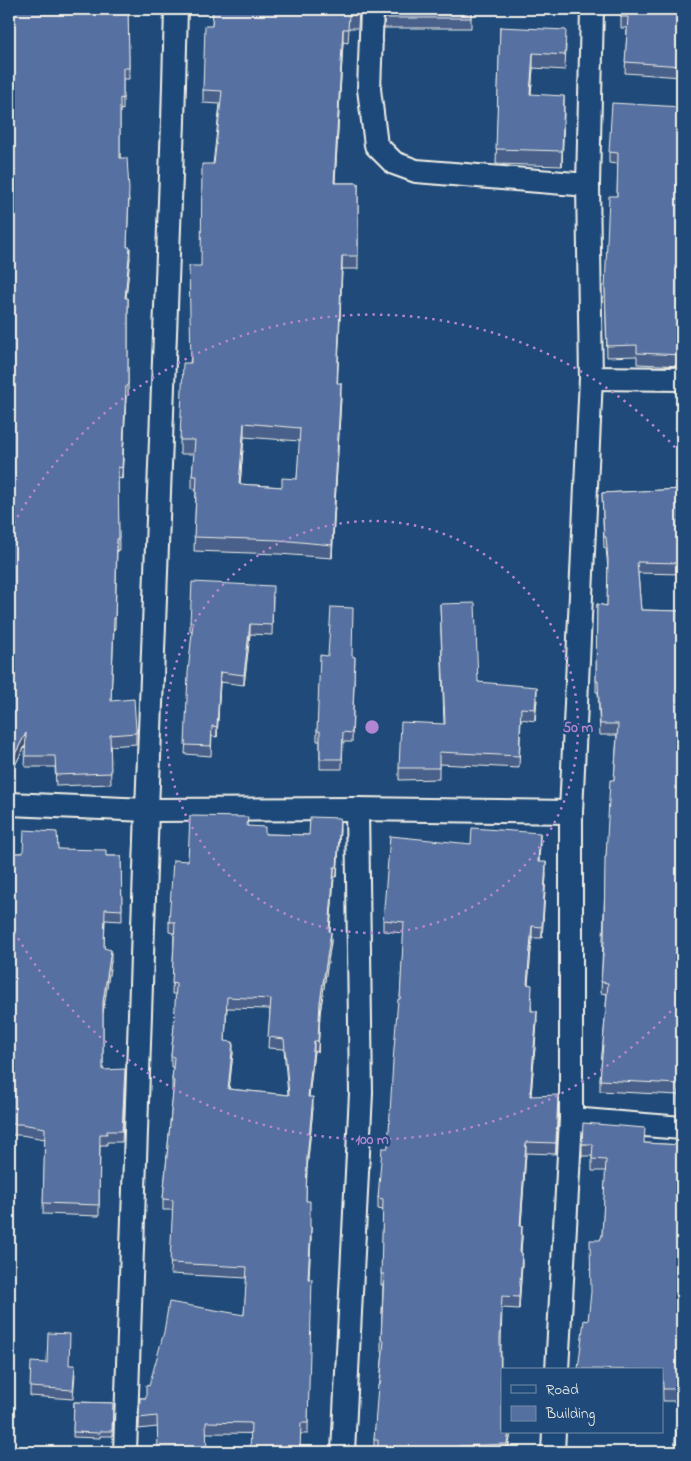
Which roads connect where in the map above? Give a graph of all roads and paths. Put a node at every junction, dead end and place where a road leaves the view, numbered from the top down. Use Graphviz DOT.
graph roads {
  1 [pos="176,9"];
  2 [pos="372,9"];
  3 [pos="592,9"];
  4 [pos="588,185"];
  5 [pos="591,378"];
  6 [pos="682,379"];
  7 [pos="9,804"];
  8 [pos="358,809"];
  9 [pos="147,810"];
  10 [pos="571,812"];
  11 [pos="571,1119"];
  12 [pos="682,1128"];
  13 [pos="558,1368"];
  14 [pos="554,1434"];
  15 [pos="124,1452"];
  16 [pos="343,1452"];
  17 [pos="553,1452"];
  1 -- 9 [label="street"];
  2 -- 4 [label="street"];
  3 -- 4 [label="street"];
  4 -- 5 [label="street"];
  5 -- 6 [label="street"];
  5 -- 10 [label="street"];
  7 -- 9 [label="street"];
  8 -- 9 [label="street"];
  8 -- 10 [label="street"];
  8 -- 16 [label="street"];
  9 -- 15 [label="street"];
  10 -- 11 [label="street"];
  11 -- 12 [label="street"];
  11 -- 13 [label="street"];
  14 -- 17 [label="street"];
}
